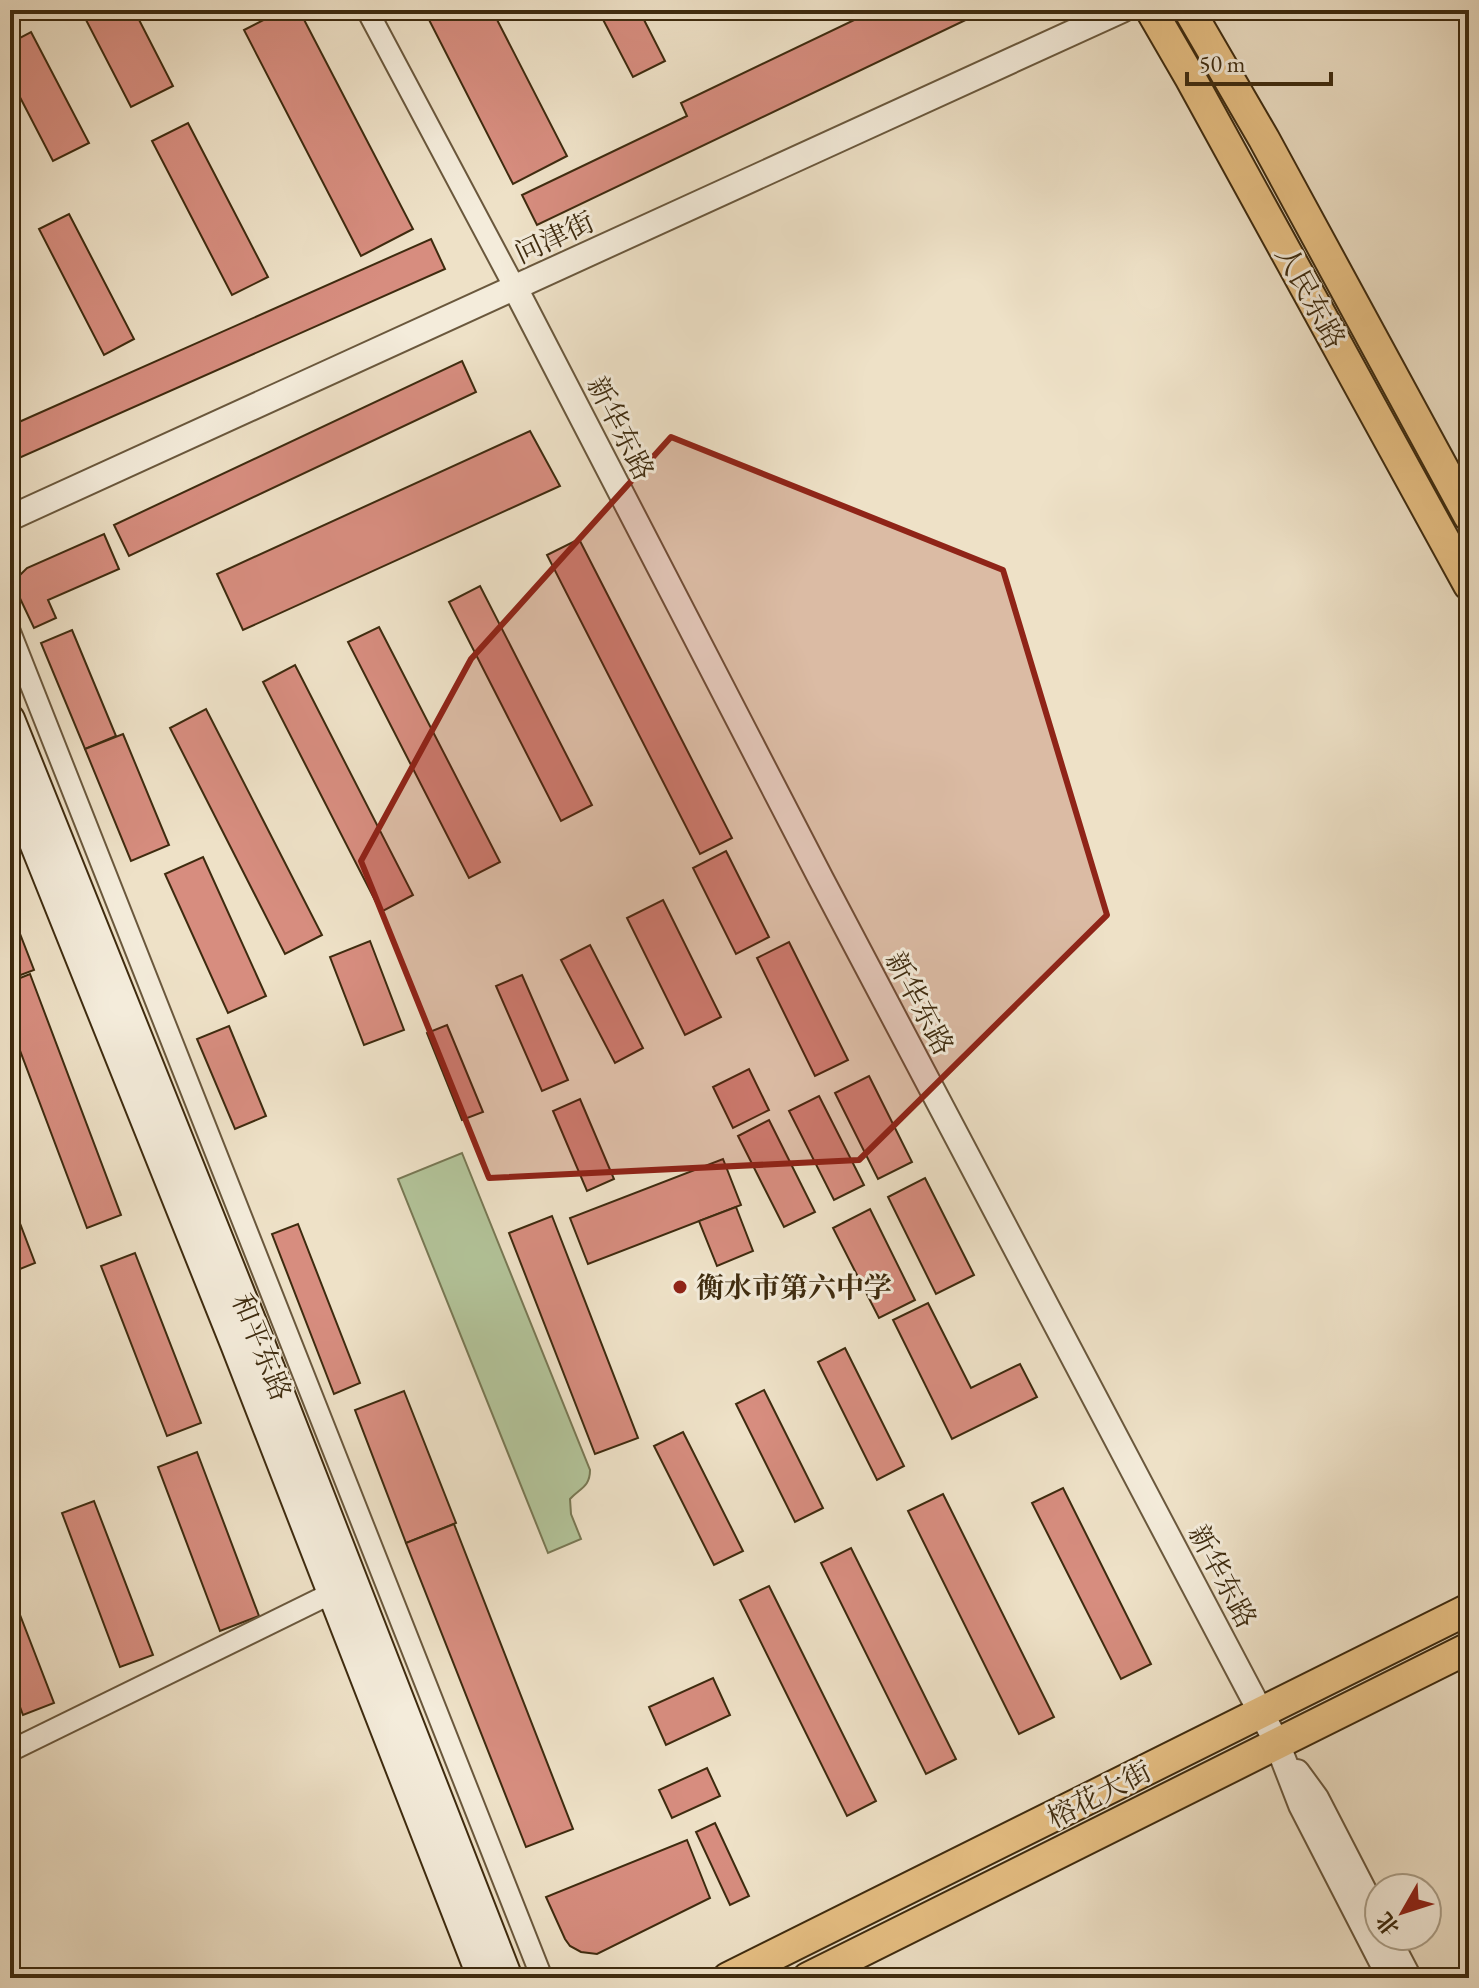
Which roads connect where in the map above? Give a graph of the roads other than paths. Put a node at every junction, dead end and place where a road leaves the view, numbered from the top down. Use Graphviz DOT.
graph roads {
  1 [pos="367,10"];
  2 [pos="1122,10"];
  3 [pos="1151,10"];
  4 [pos="1189,10"];
  5 [pos="515,288"];
  6 [pos="1469,516"];
  7 [pos="10,518"];
  8 [pos="1469,585"];
  9 [pos="10,632"];
  10 [pos="10,719"];
  11 [pos="10,783"];
  12 [pos="332,1593"];
  13 [pos="1469,1609"];
  14 [pos="1469,1648"];
  15 [pos="1261,1713"];
  16 [pos="1277,1743"];
  17 [pos="10,1751"];
  18 [pos="1363,1889"];
  19 [pos="1395,1952"];
  20 [pos="482,1978"];
  21 [pos="508,1978"];
  22 [pos="542,1978"];
  23 [pos="728,1978"];
  24 [pos="808,1978"];
  25 [pos="1390,1978"];
  26 [pos="1409,1978"];
  1 -- 5 [label="street"];
  2 -- 5 [label="street, 问津街"];
  3 -- 8 [label="main road, 人民东路"];
  4 -- 6 [label="main road, 人民东路"];
  5 -- 7 [label="street, 问津街"];
  5 -- 15 [label="street, 新华东路"];
  9 -- 22 [label="street"];
  10 -- 21 [label="main road, 和平东路"];
  11 -- 12 [label="main road, 和平东路"];
  12 -- 17 [label="street"];
  12 -- 20 [label="main road, 和平东路"];
  13 -- 15 [label="main road, 榕花大街"];
  14 -- 16 [label="main road, 榕花大街"];
  15 -- 16 [label="street, 新华东路"];
  15 -- 23 [label="main road, 榕花大街"];
  16 -- 18 [label="street, 新华东路"];
  16 -- 24 [label="main road, 榕花大街"];
  16 -- 25 [label="street, 新华东路"];
  19 -- 26 [label="street"];
}
